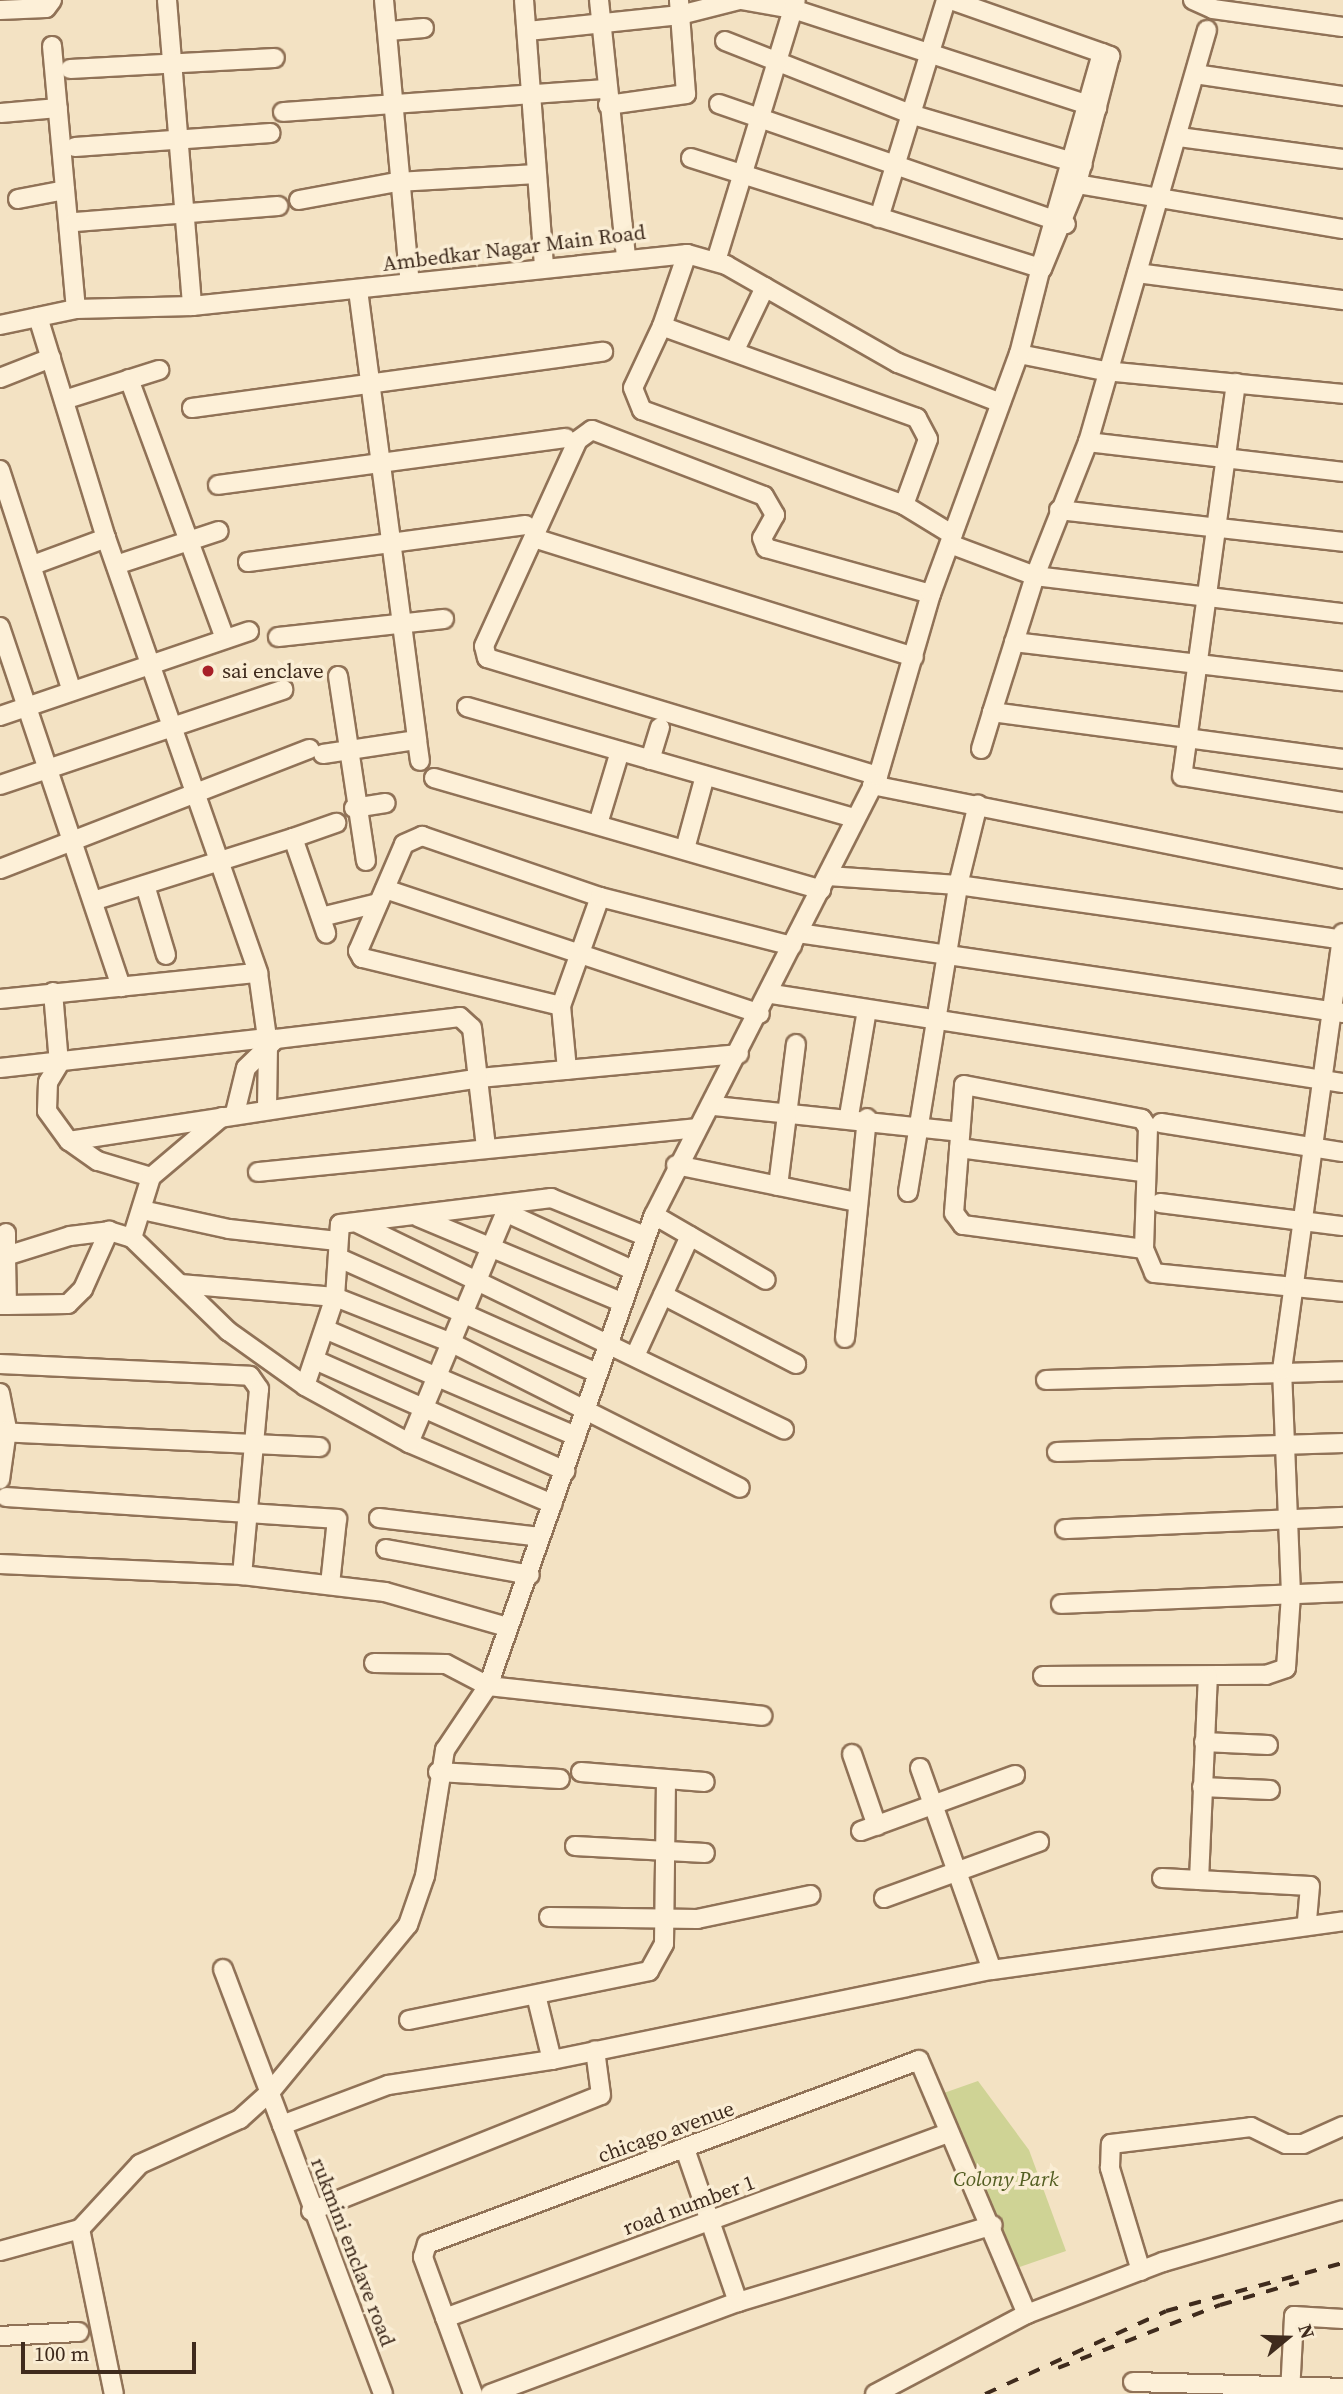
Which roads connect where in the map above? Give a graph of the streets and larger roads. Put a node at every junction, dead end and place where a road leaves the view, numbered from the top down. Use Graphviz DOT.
graph roads {
  1 [pos="52,0"];
  2 [pos="167,0"];
  3 [pos="384,0"];
  4 [pos="524,0"];
  5 [pos="599,0"];
  6 [pos="740,0"];
  7 [pos="948,0"];
  8 [pos="1193,0"];
  9 [pos="795,5"];
  10 [pos="679,8"];
  11 [pos="0,10"];
  12 [pos="601,22"];
  13 [pos="424,27"];
  14 [pos="1343,27"];
  15 [pos="1207,30"];
  16 [pos="389,31"];
  17 [pos="528,31"];
  18 [pos="725,41"];
  19 [pos="52,46"];
  20 [pos="928,57"];
  21 [pos="275,58"];
  22 [pos="775,59"];
  23 [pos="173,63"];
  24 [pos="70,69"];
  25 [pos="1195,74"];
  26 [pos="531,94"];
  27 [pos="1343,96"];
  28 [pos="608,97"];
  29 [pos="394,101"];
  30 [pos="719,104"];
  31 [pos="1092,106"];
  32 [pos="58,108"];
  33 [pos="283,112"];
  34 [pos="1,113"];
  35 [pos="910,114"];
  36 [pos="757,120"];
  37 [pos="271,133"];
  38 [pos="1180,137"];
  39 [pos="181,139"];
  40 [pos="75,147"];
  41 [pos="691,158"];
  42 [pos="1343,159"];
  43 [pos="895,160"];
  44 [pos="1077,164"];
  45 [pos="537,174"];
  46 [pos="741,176"];
  47 [pos="397,183"];
  48 [pos="1077,184"];
  49 [pos="65,190"];
  50 [pos="18,199"];
  51 [pos="299,200"];
  52 [pos="1156,202"];
  53 [pos="278,206"];
  54 [pos="186,215"];
  55 [pos="879,218"];
  56 [pos="75,222"];
  57 [pos="1060,222"];
  58 [pos="1343,229"];
  59 [pos="687,254"];
  60 [pos="626,257"];
  61 [pos="716,261"];
  62 [pos="544,267"];
  63 [pos="1042,269"];
  64 [pos="1137,273"];
  65 [pos="410,283"];
  66 [pos="765,287"];
  67 [pos="358,290"];
  68 [pos="1343,300"];
  69 [pos="192,306"];
  70 [pos="76,309"];
  71 [pos="38,317"];
  72 [pos="0,325"];
  73 [pos="662,326"];
  74 [pos="603,352"];
  75 [pos="734,352"];
  76 [pos="1019,354"];
  77 [pos="51,358"];
  78 [pos="159,370"];
  79 [pos="1105,371"];
  80 [pos="0,378"];
  81 [pos="130,379"];
  82 [pos="1236,383"];
  83 [pos="371,384"];
  84 [pos="1343,394"];
  85 [pos="64,400"];
  86 [pos="1001,403"];
  87 [pos="192,408"];
  88 [pos="566,438"];
  89 [pos="1088,442"];
  90 [pos="1225,458"];
  91 [pos="380,464"];
  92 [pos="0,470"];
  93 [pos="1343,472"];
  94 [pos="218,485"];
  95 [pos="904,505"];
  96 [pos="1059,510"];
  97 [pos="1216,527"];
  98 [pos="219,531"];
  99 [pos="530,531"];
  100 [pos="106,538"];
  101 [pos="951,540"];
  102 [pos="190,542"];
  103 [pos="1343,542"];
  104 [pos="391,543"];
  105 [pos="248,562"];
  106 [pos="33,565"];
  107 [pos="116,565"];
  108 [pos="1035,576"];
  109 [pos="931,594"];
  110 [pos="1206,597"];
  111 [pos="1343,614"];
  112 [pos="444,619"];
  113 [pos="402,625"];
  114 [pos="0,627"];
  115 [pos="249,631"];
  116 [pos="278,637"];
  117 [pos="225,639"];
  118 [pos="1014,642"];
  119 [pos="914,657"];
  120 [pos="1199,661"];
  121 [pos="151,663"];
  122 [pos="338,676"];
  123 [pos="1343,681"];
  124 [pos="71,688"];
  125 [pos="283,690"];
  126 [pos="25,707"];
  127 [pos="467,707"];
  128 [pos="992,712"];
  129 [pos="0,716"];
  130 [pos="173,726"];
  131 [pos="660,727"];
  132 [pos="1186,735"];
  133 [pos="417,740"];
  134 [pos="981,749"];
  135 [pos="348,750"];
  136 [pos="620,751"];
  137 [pos="1343,759"];
  138 [pos="650,760"];
  139 [pos="420,761"];
  140 [pos="45,767"];
  141 [pos="705,776"];
  142 [pos="434,778"];
  143 [pos="875,780"];
  144 [pos="0,785"];
  145 [pos="196,793"];
  146 [pos="1343,802"];
  147 [pos="386,803"];
  148 [pos="978,804"];
  149 [pos="354,808"];
  150 [pos="855,818"];
  151 [pos="335,823"];
  152 [pos="598,824"];
  153 [pos="293,838"];
  154 [pos="72,841"];
  155 [pos="685,849"];
  156 [pos="221,861"];
  157 [pos="366,861"];
  158 [pos="0,869"];
  159 [pos="1343,879"];
  160 [pos="825,883"];
  161 [pos="145,885"];
  162 [pos="958,885"];
  163 [pos="381,896"];
  164 [pos="600,897"];
  165 [pos="93,901"];
  166 [pos="1343,938"];
  167 [pos="795,939"];
  168 [pos="948,953"];
  169 [pos="166,955"];
  170 [pos="579,957"];
  171 [pos="258,973"];
  172 [pos="121,987"];
  173 [pos="53,992"];
  174 [pos="772,994"];
  175 [pos="0,999"];
  176 [pos="561,1006"];
  177 [pos="867,1010"];
  178 [pos="1337,1012"];
  179 [pos="760,1014"];
  180 [pos="934,1019"];
  181 [pos="268,1042"];
  182 [pos="796,1044"];
  183 [pos="740,1054"];
  184 [pos="59,1064"];
  185 [pos="0,1068"];
  186 [pos="567,1070"];
  187 [pos="480,1078"];
  188 [pos="1322,1081"];
  189 [pos="1343,1083"];
  190 [pos="714,1106"];
  191 [pos="267,1108"];
  192 [pos="789,1111"];
  193 [pos="230,1114"];
  194 [pos="858,1117"];
  195 [pos="1161,1123"];
  196 [pos="918,1126"];
  197 [pos="697,1128"];
  198 [pos="69,1140"];
  199 [pos="959,1140"];
  200 [pos="486,1147"];
  201 [pos="1314,1148"];
  202 [pos="1343,1152"];
  203 [pos="676,1165"];
  204 [pos="258,1172"];
  205 [pos="1142,1172"];
  206 [pos="151,1177"];
  207 [pos="778,1186"];
  208 [pos="908,1192"];
  209 [pos="856,1202"];
  210 [pos="1160,1203"];
  211 [pos="507,1209"];
  212 [pos="142,1210"];
  213 [pos="654,1215"];
  214 [pos="414,1216"];
  215 [pos="1303,1220"];
  216 [pos="359,1224"];
  217 [pos="1343,1226"];
  218 [pos="109,1231"];
  219 [pos="6,1233"];
  220 [pos="645,1236"];
  221 [pos="690,1236"];
  222 [pos="132,1238"];
  223 [pos="491,1246"];
  224 [pos="1144,1249"];
  225 [pos="338,1250"];
  226 [pos="3,1256"];
  227 [pos="632,1269"];
  228 [pos="477,1277"];
  229 [pos="766,1280"];
  230 [pos="180,1284"];
  231 [pos="1291,1286"];
  232 [pos="1343,1292"];
  233 [pos="663,1295"];
  234 [pos="335,1297"];
  235 [pos="621,1302"];
  236 [pos="4,1305"];
  237 [pos="465,1312"];
  238 [pos="327,1330"];
  239 [pos="845,1338"];
  240 [pos="452,1343"];
  241 [pos="607,1343"];
  242 [pos="635,1356"];
  243 [pos="315,1360"];
  244 [pos="0,1364"];
  245 [pos="796,1364"];
  246 [pos="1282,1370"];
  247 [pos="1343,1371"];
  248 [pos="597,1373"];
  249 [pos="437,1378"];
  250 [pos="1046,1380"];
  251 [pos="305,1386"];
  252 [pos="0,1393"];
  253 [pos="426,1406"];
  254 [pos="583,1410"];
  255 [pos="784,1429"];
  256 [pos="3,1431"];
  257 [pos="576,1436"];
  258 [pos="251,1441"];
  259 [pos="409,1443"];
  260 [pos="1283,1443"];
  261 [pos="1343,1443"];
  262 [pos="320,1447"];
  263 [pos="1057,1452"];
  264 [pos="565,1471"];
  265 [pos="3,1488"];
  266 [pos="740,1488"];
  267 [pos="553,1504"];
  268 [pos="245,1509"];
  269 [pos="1285,1517"];
  270 [pos="1343,1517"];
  271 [pos="379,1518"];
  272 [pos="1065,1529"];
  273 [pos="540,1537"];
  274 [pos="386,1549"];
  275 [pos="0,1564"];
  276 [pos="242,1574"];
  277 [pos="530,1575"];
  278 [pos="330,1586"];
  279 [pos="1343,1592"];
  280 [pos="1291,1594"];
  281 [pos="1061,1604"];
  282 [pos="507,1627"];
  283 [pos="374,1663"];
  284 [pos="1043,1676"];
  285 [pos="1208,1677"];
  286 [pos="488,1686"];
  287 [pos="762,1716"];
  288 [pos="1204,1742"];
  289 [pos="1268,1745"];
  290 [pos="852,1754"];
  291 [pos="920,1768"];
  292 [pos="438,1772"];
  293 [pos="581,1772"];
  294 [pos="1015,1775"];
  295 [pos="560,1779"];
  296 [pos="666,1780"];
  297 [pos="705,1782"];
  298 [pos="1202,1787"];
  299 [pos="1270,1790"];
  300 [pos="933,1804"];
  301 [pos="1039,1842"];
  302 [pos="575,1846"];
  303 [pos="665,1851"];
  304 [pos="705,1853"];
  305 [pos="957,1872"];
  306 [pos="1162,1878"];
  307 [pos="1199,1880"];
  308 [pos="811,1895"];
  309 [pos="884,1898"];
  310 [pos="549,1917"];
  311 [pos="664,1920"];
  312 [pos="1343,1921"];
  313 [pos="1307,1922"];
  314 [pos="223,1969"];
  315 [pos="992,1970"];
  316 [pos="536,1995"];
  317 [pos="409,2020"];
  318 [pos="595,2050"];
  319 [pos="552,2060"];
  320 [pos="271,2091"];
  321 [pos="282,2125"];
  322 [pos="1343,2126"];
  323 [pos="948,2133"];
  324 [pos="685,2149"];
  325 [pos="1343,2210"];
  326 [pos="311,2211"];
  327 [pos="711,2222"];
  328 [pos="993,2225"];
  329 [pos="80,2229"];
  330 [pos="0,2251"];
  331 [pos="1141,2271"];
  332 [pos="738,2302"];
  333 [pos="1027,2314"];
  334 [pos="445,2318"];
  335 [pos="1343,2319"];
  336 [pos="79,2332"];
  337 [pos="0,2336"];
  338 [pos="1133,2382"];
  339 [pos="1203,2388"];
  340 [pos="1343,2388"];
  341 [pos="1291,2389"];
  342 [pos="114,2394"];
  343 [pos="383,2394"];
  344 [pos="473,2394"];
  345 [pos="490,2394"];
  346 [pos="875,2394"];
  1 -- 11 [label="street"];
  2 -- 23 [label="street"];
  3 -- 16 [label="street"];
  4 -- 17 [label="street"];
  5 -- 12 [label="street"];
  6 -- 9 [label="street"];
  6 -- 10 [label="street"];
  7 -- 20 [label="street"];
  7 -- 31 [label="street"];
  8 -- 14 [label="street"];
  9 -- 20 [label="street"];
  9 -- 22 [label="street"];
  10 -- 12 [label="street"];
  10 -- 28 [label="street"];
  12 -- 17 [label="street"];
  12 -- 28 [label="street"];
  13 -- 16 [label="street"];
  15 -- 25 [label="street"];
  16 -- 29 [label="street"];
  17 -- 26 [label="street"];
  18 -- 22 [label="street"];
  19 -- 32 [label="street"];
  20 -- 31 [label="street"];
  20 -- 35 [label="street"];
  21 -- 23 [label="street"];
  22 -- 35 [label="street"];
  22 -- 36 [label="street"];
  23 -- 24 [label="street"];
  23 -- 39 [label="street"];
  25 -- 27 [label="street"];
  25 -- 38 [label="street"];
  26 -- 28 [label="street"];
  26 -- 29 [label="street"];
  26 -- 45 [label="street"];
  28 -- 60 [label="street"];
  29 -- 33 [label="street"];
  29 -- 47 [label="street"];
  30 -- 36 [label="street"];
  31 -- 44 [label="street"];
  32 -- 34 [label="street"];
  32 -- 49 [label="street"];
  35 -- 43 [label="street"];
  35 -- 44 [label="street"];
  36 -- 43 [label="street"];
  36 -- 46 [label="street"];
  37 -- 39 [label="street"];
  38 -- 42 [label="street"];
  38 -- 52 [label="street"];
  39 -- 40 [label="street"];
  39 -- 54 [label="street"];
  41 -- 46 [label="street"];
  43 -- 55 [label="street"];
  43 -- 57 [label="street"];
  44 -- 48 [label="street"];
  44 -- 57 [label="street"];
  45 -- 47 [label="street"];
  45 -- 62 [label="street"];
  46 -- 55 [label="street"];
  46 -- 61 [label="street"];
  47 -- 51 [label="street"];
  47 -- 65 [label="street"];
  48 -- 52 [label="street"];
  48 -- 57 [label="street"];
  49 -- 50 [label="street"];
  49 -- 70 [label="street"];
  52 -- 58 [label="street"];
  52 -- 64 [label="street"];
  53 -- 54 [label="street"];
  54 -- 56 [label="street"];
  54 -- 69 [label="street"];
  55 -- 63 [label="street"];
  57 -- 63 [label="street"];
  59 -- 60 [label="street, Ambedkar Nagar Main Road"];
  59 -- 61 [label="street, Ambedkar Nagar Main Road"];
  59 -- 73 [label="street"];
  60 -- 62 [label="street, Ambedkar Nagar Main Road"];
  61 -- 66 [label="street, Ambedkar Nagar Main Road"];
  62 -- 65 [label="street, Ambedkar Nagar Main Road"];
  63 -- 76 [label="street"];
  64 -- 68 [label="street"];
  64 -- 79 [label="street"];
  65 -- 67 [label="street, Ambedkar Nagar Main Road"];
  66 -- 75 [label="street"];
  66 -- 86 [label="street, Ambedkar Nagar Main Road"];
  67 -- 69 [label="street, Ambedkar Nagar Main Road"];
  67 -- 83 [label="street"];
  69 -- 70 [label="street, Ambedkar Nagar Main Road"];
  70 -- 71 [label="street, Ambedkar Nagar Main Road"];
  71 -- 72 [label="street, Ambedkar Nagar Main Road"];
  71 -- 77 [label="street"];
  73 -- 75 [label="street"];
  73 -- 95 [label="street"];
  74 -- 83 [label="street"];
  75 -- 95 [label="street"];
  76 -- 79 [label="street"];
  76 -- 86 [label="street"];
  77 -- 80 [label="street"];
  77 -- 85 [label="street"];
  78 -- 81 [label="street"];
  79 -- 82 [label="street"];
  79 -- 89 [label="street"];
  81 -- 85 [label="street"];
  81 -- 102 [label="street"];
  82 -- 84 [label="street"];
  82 -- 90 [label="street"];
  83 -- 87 [label="street"];
  83 -- 91 [label="street"];
  85 -- 100 [label="street"];
  86 -- 101 [label="street"];
  88 -- 91 [label="street"];
  89 -- 90 [label="street"];
  89 -- 96 [label="street"];
  90 -- 93 [label="street"];
  90 -- 97 [label="street"];
  91 -- 94 [label="street"];
  91 -- 104 [label="street"];
  92 -- 106 [label="street"];
  95 -- 101 [label="street"];
  96 -- 97 [label="street"];
  96 -- 108 [label="street"];
  97 -- 103 [label="street"];
  97 -- 110 [label="street"];
  98 -- 102 [label="street"];
  99 -- 104 [label="street"];
  99 -- 109 [label="street"];
  99 -- 119 [label="street"];
  99 -- 143 [label="street"];
  100 -- 106 [label="street"];
  100 -- 107 [label="street"];
  101 -- 108 [label="street"];
  101 -- 109 [label="street"];
  102 -- 107 [label="street"];
  102 -- 117 [label="street"];
  104 -- 105 [label="street"];
  104 -- 113 [label="street"];
  106 -- 124 [label="street"];
  107 -- 121 [label="street"];
  108 -- 110 [label="street"];
  108 -- 118 [label="street"];
  109 -- 119 [label="street"];
  110 -- 111 [label="street"];
  110 -- 120 [label="street"];
  112 -- 113 [label="street"];
  113 -- 116 [label="street"];
  113 -- 133 [label="street"];
  114 -- 126 [label="street"];
  115 -- 117 [label="street"];
  117 -- 121 [label="street"];
  118 -- 120 [label="street"];
  118 -- 128 [label="street"];
  119 -- 143 [label="street"];
  120 -- 123 [label="street"];
  120 -- 132 [label="street"];
  121 -- 124 [label="street"];
  121 -- 130 [label="street"];
  122 -- 135 [label="street"];
  124 -- 126 [label="street"];
  125 -- 130 [label="street"];
  126 -- 129 [label="street"];
  126 -- 140 [label="street"];
  127 -- 136 [label="street"];
  128 -- 132 [label="street"];
  128 -- 134 [label="street"];
  130 -- 140 [label="street"];
  130 -- 145 [label="street"];
  131 -- 138 [label="street"];
  132 -- 137 [label="street"];
  132 -- 146 [label="street"];
  133 -- 135 [label="street"];
  133 -- 139 [label="street"];
  135 -- 145 [label="street"];
  135 -- 149 [label="street"];
  136 -- 138 [label="street"];
  136 -- 152 [label="street"];
  138 -- 141 [label="street"];
  140 -- 144 [label="street"];
  140 -- 154 [label="street"];
  141 -- 150 [label="street"];
  141 -- 155 [label="street"];
  142 -- 152 [label="street"];
  143 -- 148 [label="street"];
  143 -- 150 [label="street"];
  145 -- 154 [label="street"];
  145 -- 156 [label="street"];
  147 -- 149 [label="street"];
  148 -- 159 [label="street"];
  148 -- 162 [label="street"];
  149 -- 157 [label="street"];
  150 -- 160 [label="street"];
  151 -- 153 [label="street"];
  152 -- 155 [label="street"];
  153 -- 156 [label="street"];
  153 -- 163 [label="street"];
  154 -- 158 [label="street"];
  154 -- 165 [label="street"];
  155 -- 160 [label="street"];
  156 -- 161 [label="street"];
  156 -- 171 [label="street"];
  160 -- 162 [label="street"];
  160 -- 167 [label="street"];
  161 -- 165 [label="street"];
  161 -- 169 [label="street"];
  162 -- 166 [label="street"];
  162 -- 168 [label="street"];
  163 -- 164 [label="street"];
  163 -- 170 [label="street"];
  163 -- 176 [label="street"];
  164 -- 167 [label="street"];
  164 -- 170 [label="street"];
  165 -- 172 [label="street"];
  166 -- 178 [label="street"];
  167 -- 168 [label="street"];
  167 -- 174 [label="street"];
  168 -- 178 [label="street"];
  168 -- 180 [label="street"];
  170 -- 176 [label="street"];
  170 -- 179 [label="street"];
  171 -- 172 [label="street"];
  171 -- 181 [label="street"];
  172 -- 173 [label="street"];
  173 -- 175 [label="street"];
  173 -- 184 [label="street"];
  174 -- 177 [label="street"];
  174 -- 179 [label="street"];
  176 -- 186 [label="street"];
  177 -- 180 [label="street"];
  177 -- 194 [label="street"];
  178 -- 188 [label="street"];
  179 -- 183 [label="street"];
  180 -- 188 [label="street"];
  180 -- 196 [label="street"];
  181 -- 184 [label="street"];
  181 -- 187 [label="street"];
  181 -- 191 [label="street"];
  181 -- 193 [label="street"];
  182 -- 192 [label="street"];
  183 -- 186 [label="street"];
  183 -- 190 [label="street"];
  184 -- 185 [label="street"];
  184 -- 198 [label="street"];
  186 -- 187 [label="street"];
  187 -- 191 [label="street"];
  187 -- 200 [label="street"];
  188 -- 189 [label="street"];
  188 -- 201 [label="street"];
  190 -- 192 [label="street"];
  190 -- 197 [label="street"];
  191 -- 193 [label="street"];
  192 -- 194 [label="street"];
  192 -- 207 [label="street"];
  193 -- 198 [label="street"];
  193 -- 206 [label="street"];
  194 -- 196 [label="street"];
  194 -- 209 [label="street"];
  195 -- 201 [label="street"];
  196 -- 199 [label="street"];
  196 -- 208 [label="street"];
  197 -- 200 [label="street"];
  197 -- 203 [label="street"];
  198 -- 206 [label="street"];
  199 -- 205 [label="street"];
  199 -- 205 [label="street"];
  199 -- 224 [label="street"];
  200 -- 204 [label="street"];
  201 -- 202 [label="street"];
  201 -- 215 [label="street"];
  203 -- 207 [label="street"];
  203 -- 213 [label="street"];
  205 -- 224 [label="street"];
  206 -- 212 [label="street"];
  207 -- 209 [label="street"];
  209 -- 239 [label="street"];
  210 -- 215 [label="street"];
  211 -- 214 [label="street"];
  211 -- 220 [label="street"];
  211 -- 223 [label="street"];
  211 -- 227 [label="street"];
  212 -- 222 [label="street"];
  212 -- 225 [label="street"];
  213 -- 220 [label="street"];
  213 -- 221 [label="street"];
  214 -- 216 [label="street"];
  214 -- 223 [label="street"];
  215 -- 217 [label="street"];
  215 -- 231 [label="street"];
  216 -- 225 [label="street"];
  216 -- 228 [label="street"];
  218 -- 222 [label="street"];
  218 -- 226 [label="street"];
  218 -- 236 [label="street"];
  219 -- 226 [label="street"];
  220 -- 227 [label="street"];
  221 -- 229 [label="street"];
  221 -- 233 [label="street"];
  222 -- 230 [label="street"];
  223 -- 228 [label="street"];
  223 -- 235 [label="street"];
  224 -- 231 [label="street"];
  225 -- 234 [label="street"];
  225 -- 237 [label="street"];
  226 -- 236 [label="street"];
  227 -- 235 [label="street"];
  228 -- 237 [label="street"];
  228 -- 241 [label="street"];
  230 -- 234 [label="street"];
  230 -- 251 [label="street"];
  231 -- 232 [label="street"];
  231 -- 246 [label="street"];
  233 -- 242 [label="street"];
  233 -- 245 [label="street"];
  234 -- 238 [label="street"];
  234 -- 240 [label="street"];
  235 -- 241 [label="street"];
  237 -- 240 [label="street"];
  237 -- 248 [label="street"];
  238 -- 243 [label="street"];
  238 -- 249 [label="street"];
  240 -- 249 [label="street"];
  240 -- 254 [label="street"];
  241 -- 242 [label="street"];
  241 -- 248 [label="street"];
  242 -- 255 [label="street"];
  243 -- 251 [label="street"];
  243 -- 253 [label="street"];
  244 -- 258 [label="street"];
  246 -- 247 [label="street"];
  246 -- 250 [label="street"];
  246 -- 260 [label="street"];
  248 -- 254 [label="street"];
  249 -- 253 [label="street"];
  249 -- 257 [label="street"];
  251 -- 259 [label="street"];
  252 -- 256 [label="street"];
  253 -- 259 [label="street"];
  253 -- 264 [label="street"];
  254 -- 257 [label="street"];
  254 -- 266 [label="street"];
  256 -- 258 [label="street"];
  256 -- 265 [label="street"];
  257 -- 264 [label="street"];
  258 -- 262 [label="street"];
  258 -- 268 [label="street"];
  259 -- 267 [label="street"];
  260 -- 261 [label="street"];
  260 -- 263 [label="street"];
  260 -- 269 [label="street"];
  264 -- 267 [label="street"];
  265 -- 268 [label="street"];
  267 -- 273 [label="street"];
  268 -- 276 [label="street"];
  268 -- 278 [label="street"];
  269 -- 270 [label="street"];
  269 -- 272 [label="street"];
  269 -- 280 [label="street"];
  271 -- 273 [label="street"];
  273 -- 277 [label="street"];
  274 -- 277 [label="street"];
  275 -- 276 [label="street"];
  276 -- 278 [label="street"];
  277 -- 282 [label="street"];
  278 -- 282 [label="street"];
  279 -- 280 [label="street"];
  280 -- 281 [label="street"];
  280 -- 285 [label="street"];
  282 -- 286 [label="street"];
  283 -- 286 [label="street"];
  284 -- 285 [label="street"];
  285 -- 288 [label="street"];
  286 -- 287 [label="street"];
  286 -- 292 [label="street"];
  288 -- 289 [label="street"];
  288 -- 298 [label="street"];
  290 -- 300 [label="street"];
  291 -- 300 [label="street"];
  292 -- 295 [label="street"];
  292 -- 320 [label="street"];
  293 -- 296 [label="street"];
  294 -- 300 [label="street"];
  296 -- 297 [label="street"];
  296 -- 303 [label="street"];
  298 -- 299 [label="street"];
  298 -- 307 [label="street"];
  300 -- 305 [label="street"];
  301 -- 305 [label="street"];
  302 -- 303 [label="street"];
  303 -- 304 [label="street"];
  303 -- 311 [label="street"];
  305 -- 309 [label="street"];
  305 -- 315 [label="street"];
  306 -- 307 [label="street"];
  307 -- 313 [label="street"];
  308 -- 311 [label="street"];
  310 -- 311 [label="street"];
  311 -- 316 [label="street"];
  312 -- 313 [label="street"];
  313 -- 315 [label="street"];
  314 -- 320 [label="street, rukmini enclave road"];
  315 -- 318 [label="street"];
  316 -- 317 [label="street"];
  316 -- 319 [label="street"];
  318 -- 319 [label="street"];
  318 -- 326 [label="street"];
  319 -- 321 [label="street"];
  320 -- 321 [label="street, rukmini enclave road"];
  320 -- 329 [label="street"];
  321 -- 326 [label="street, rukmini enclave road"];
  322 -- 331 [label="street"];
  323 -- 324 [label="street, chicago avenue"];
  323 -- 327 [label="street, road number 1"];
  323 -- 328 [label="street"];
  324 -- 327 [label="street"];
  324 -- 334 [label="street, chicago avenue"];
  325 -- 331 [label="street"];
  326 -- 343 [label="street, rukmini enclave road"];
  327 -- 332 [label="street"];
  327 -- 334 [label="street, road number 1"];
  328 -- 332 [label="street"];
  328 -- 333 [label="street"];
  329 -- 330 [label="street"];
  329 -- 342 [label="street"];
  331 -- 333 [label="street"];
  332 -- 345 [label="street"];
  333 -- 346 [label="street"];
  334 -- 344 [label="street"];
  335 -- 341 [label="street"];
  336 -- 337 [label="street"];
  338 -- 339 [label="street"];
  339 -- 341 [label="street"];
  340 -- 341 [label="street"];
}
